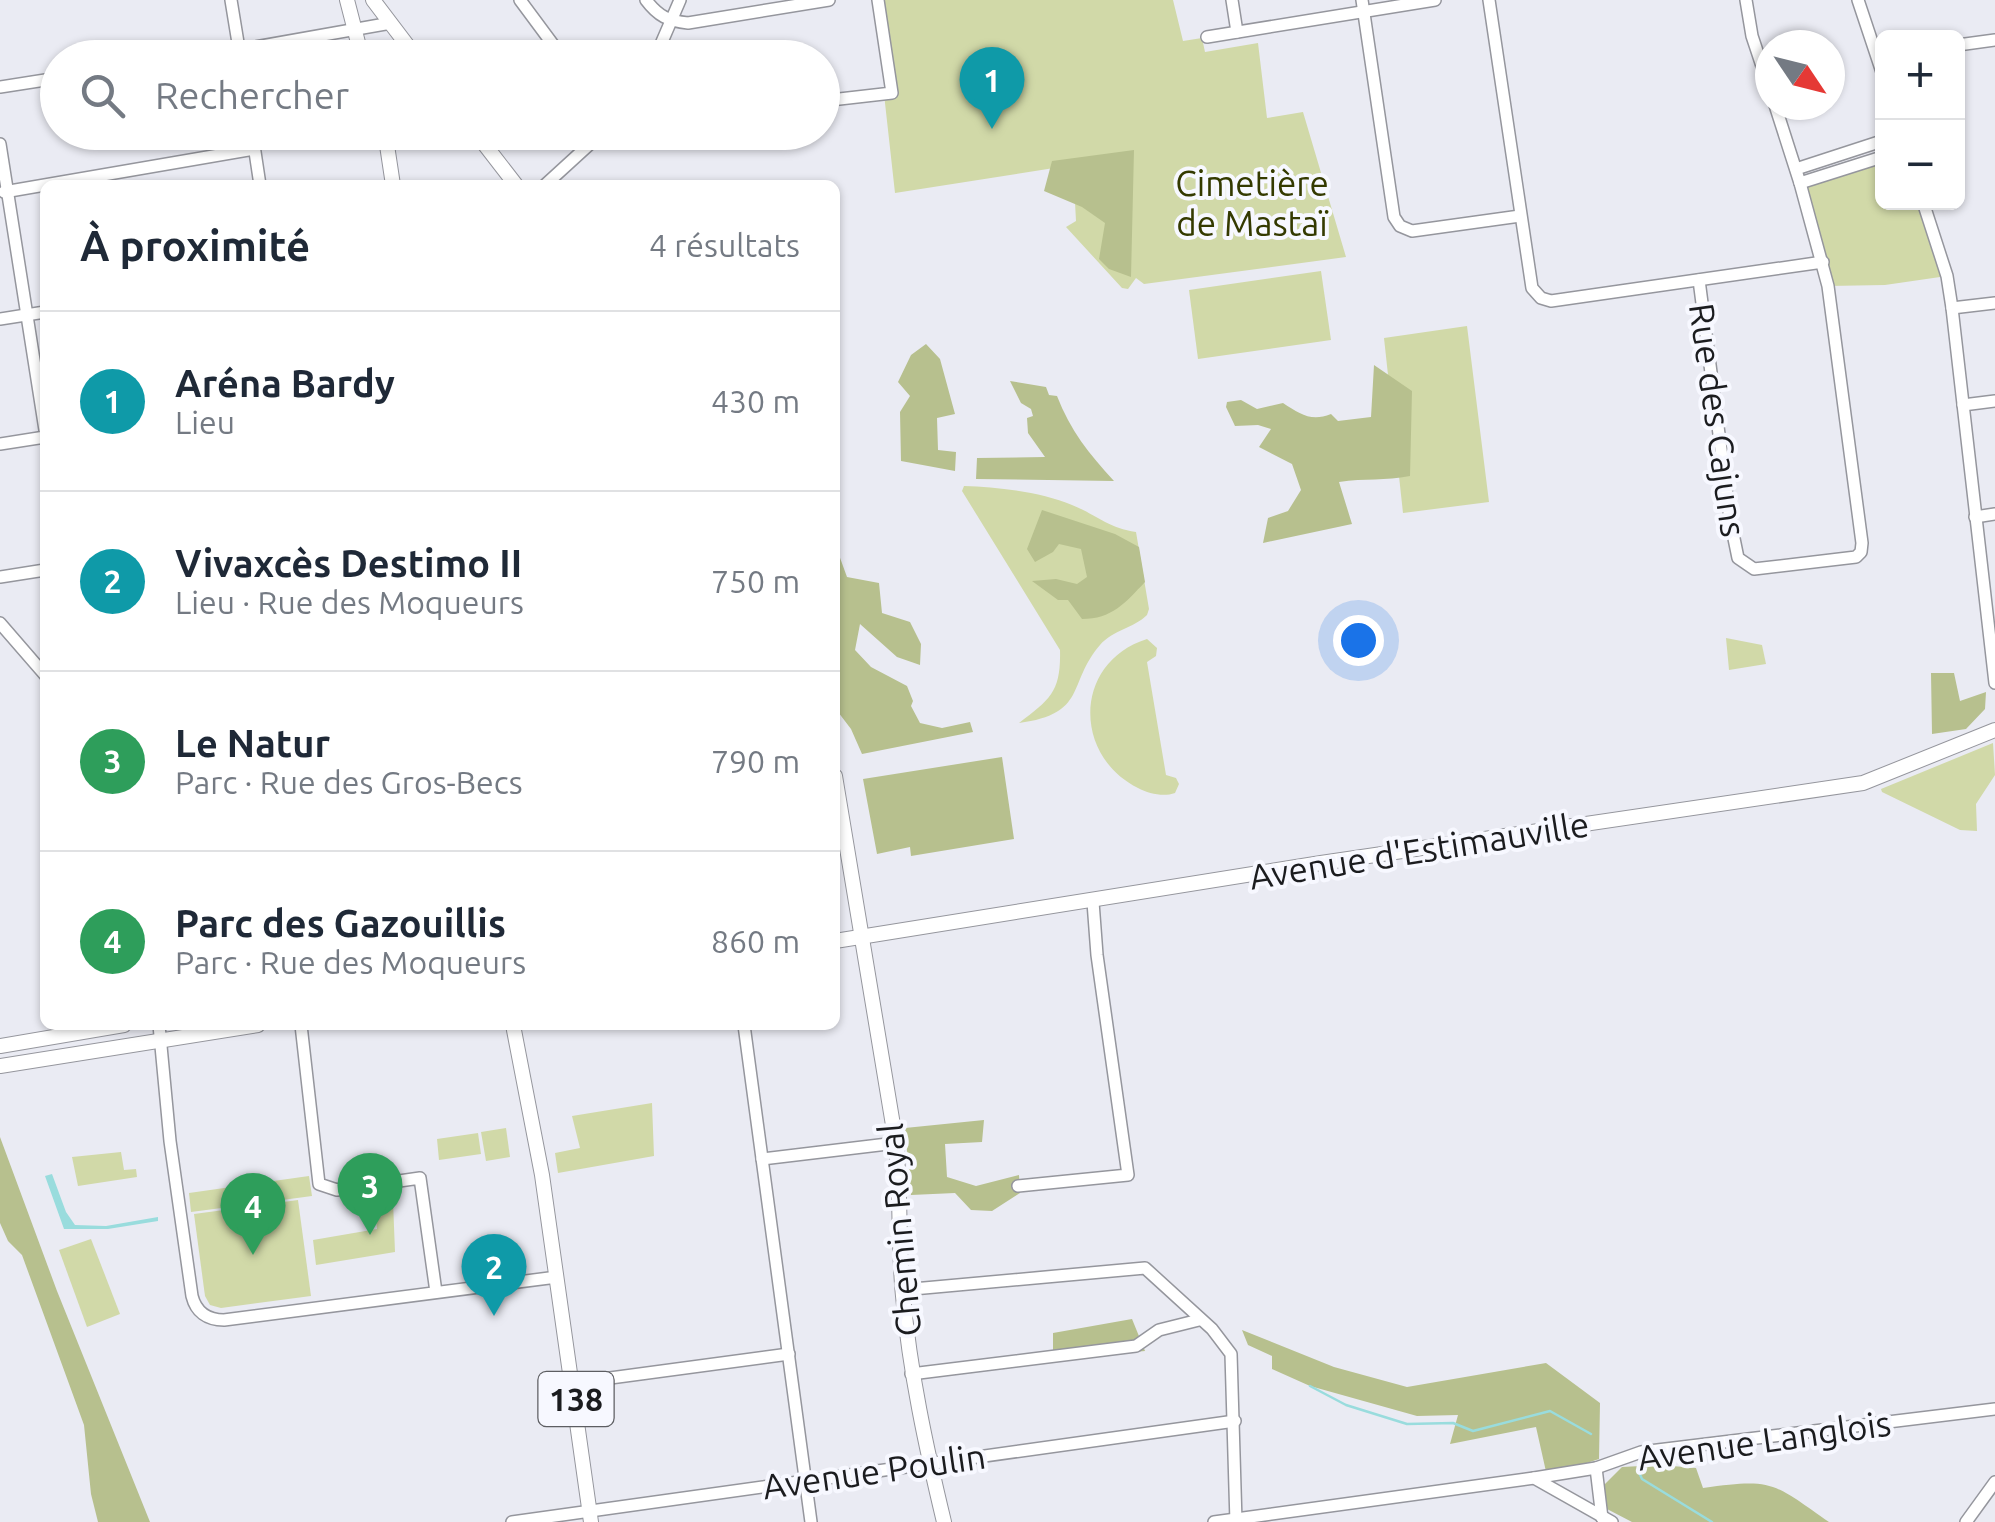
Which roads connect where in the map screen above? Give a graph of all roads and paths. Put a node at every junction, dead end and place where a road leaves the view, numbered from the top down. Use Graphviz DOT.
graph roads {
  1 [pos="231,0"];
  2 [pos="347,0"];
  3 [pos="374,0"];
  4 [pos="520,0"];
  5 [pos="646,0"];
  6 [pos="680,0"];
  7 [pos="829,0"];
  8 [pos="878,0"];
  9 [pos="1232,0"];
  10 [pos="1435,0"];
  11 [pos="1489,0"];
  12 [pos="1746,0"];
  13 [pos="1858,0"];
  14 [pos="1364,5"];
  15 [pos="672,22"];
  16 [pos="390,23"];
  17 [pos="355,31"];
  18 [pos="1237,32"];
  19 [pos="1207,37"];
  20 [pos="238,40"];
  21 [pos="310,40"];
  22 [pos="357,40"];
  23 [pos="403,40"];
  24 [pos="550,40"];
  25 [pos="664,40"];
  26 [pos="1995,40"];
  27 [pos="1875,42"];
  28 [pos="1965,44"];
  29 [pos="1755,45"];
  30 [pos="40,81"];
  31 [pos="0,87"];
  32 [pos="840,100"];
  33 [pos="1780,120"];
  34 [pos="1875,143"];
  35 [pos="0,144"];
  36 [pos="248,150"];
  37 [pos="254,150"];
  38 [pos="388,150"];
  39 [pos="489,150"];
  40 [pos="583,150"];
  41 [pos="1875,158"];
  42 [pos="1796,169"];
  43 [pos="74,180"];
  44 [pos="259,180"];
  45 [pos="392,180"];
  46 [pos="512,180"];
  47 [pos="550,180"];
  48 [pos="1800,182"];
  49 [pos="40,186"];
  50 [pos="4,192"];
  51 [pos="1926,210"];
  52 [pos="1520,216"];
  53 [pos="1822,262"];
  54 [pos="1698,280"];
  55 [pos="1995,303"];
  56 [pos="1952,308"];
  57 [pos="40,313"];
  58 [pos="26,315"];
  59 [pos="0,319"];
  60 [pos="1995,401"];
  61 [pos="40,403"];
  62 [pos="1963,405"];
  63 [pos="40,435"];
  64 [pos="0,444"];
  65 [pos="1995,514"];
  66 [pos="1975,517"];
  67 [pos="40,571"];
  68 [pos="0,577"];
  69 [pos="1991,622"];
  70 [pos="0,623"];
  71 [pos="40,669"];
  72 [pos="1995,683"];
  73 [pos="1995,730"];
  74 [pos="840,806"];
  75 [pos="1092,902"];
  76 [pos="862,937"];
  77 [pos="840,940"];
  78 [pos="94,1030"];
  79 [pos="188,1030"];
  80 [pos="302,1030"];
  81 [pos="514,1030"];
  82 [pos="745,1030"];
  83 [pos="160,1032"];
  84 [pos="0,1046"];
  85 [pos="0,1066"];
  86 [pos="896,1143"];
  87 [pos="762,1159"];
  88 [pos="1018,1186"];
  89 [pos="558,1277"];
  90 [pos="902,1290"];
  91 [pos="436,1292"];
  92 [pos="1198,1320"];
  93 [pos="789,1354"];
  94 [pos="912,1374"];
  95 [pos="573,1383"];
  96 [pos="1995,1410"];
  97 [pos="1235,1421"];
  98 [pos="929,1462"];
  99 [pos="1596,1468"];
  100 [pos="1534,1478"];
  101 [pos="805,1482"];
  102 [pos="1995,1482"];
  103 [pos="590,1517"];
  104 [pos="1236,1520"];
  105 [pos="1605,1520"];
  106 [pos="512,1522"];
  107 [pos="811,1522"];
  108 [pos="944,1522"];
  109 [pos="1214,1522"];
  110 [pos="1966,1522"];
  1 -- 20 [label="street"];
  2 -- 17 [label="main road"];
  3 -- 16 [label="main road"];
  4 -- 24 [label="street"];
  5 -- 15 [label="street"];
  6 -- 15 [label="street"];
  7 -- 15 [label="street"];
  8 -- 32 [label="street"];
  9 -- 18 [label="street"];
  10 -- 14 [label="street"];
  11 -- 52 [label="street"];
  12 -- 29 [label="street"];
  13 -- 27 [label="street"];
  14 -- 18 [label="street"];
  14 -- 52 [label="street"];
  15 -- 25 [label="street"];
  16 -- 17 [label="street"];
  16 -- 23 [label="main road"];
  17 -- 21 [label="street"];
  17 -- 22 [label="main road"];
  18 -- 19 [label="street"];
  26 -- 28 [label="street"];
  30 -- 31 [label="street"];
  33 -- 42 [label="street"];
  34 -- 42 [label="street"];
  35 -- 50 [label="street"];
  36 -- 43 [label="street"];
  37 -- 44 [label="street"];
  38 -- 45 [label="main road"];
  39 -- 46 [label="main road"];
  40 -- 47 [label="street"];
  41 -- 48 [label="street"];
  42 -- 48 [label="street"];
  48 -- 53 [label="street"];
  49 -- 50 [label="street"];
  50 -- 58 [label="street"];
  51 -- 56 [label="street"];
  52 -- 54 [label="street"];
  53 -- 54 [label="street"];
  53 -- 54 [label="street, Rue des Cajuns"];
  55 -- 56 [label="street"];
  56 -- 62 [label="street"];
  57 -- 58 [label="street"];
  58 -- 59 [label="street"];
  58 -- 61 [label="street"];
  60 -- 62 [label="street"];
  62 -- 66 [label="street"];
  63 -- 64 [label="street"];
  65 -- 66 [label="street"];
  66 -- 69 [label="street"];
  67 -- 68 [label="street"];
  69 -- 72 [label="street"];
  70 -- 71 [label="street"];
  73 -- 75 [label="main road, Avenue d'Estimauville"];
  74 -- 76 [label="main road, Chemin Royal"];
  75 -- 76 [label="main road, Avenue d'Estimauville"];
  75 -- 88 [label="street"];
  76 -- 77 [label="main road, Avenue d'Estimauville"];
  76 -- 86 [label="main road, Chemin Royal"];
  78 -- 84 [label="main road"];
  79 -- 83 [label="main road"];
  80 -- 91 [label="street"];
  81 -- 89 [label="main road, 138"];
  82 -- 87 [label="street"];
  83 -- 85 [label="main road"];
  83 -- 91 [label="street"];
  86 -- 87 [label="street"];
  86 -- 90 [label="main road, Chemin Royal"];
  87 -- 93 [label="street"];
  89 -- 91 [label="street"];
  89 -- 95 [label="main road, 138"];
  90 -- 92 [label="street"];
  90 -- 94 [label="main road, Chemin Royal"];
  92 -- 94 [label="street"];
  92 -- 97 [label="street"];
  93 -- 95 [label="street"];
  93 -- 101 [label="street"];
  94 -- 98 [label="main road, Chemin Royal"];
  95 -- 103 [label="main road, 138"];
  96 -- 99 [label="street, Avenue Langlois"];
  97 -- 98 [label="street, Avenue Poulin"];
  97 -- 104 [label="street"];
  98 -- 101 [label="street, Avenue Poulin"];
  98 -- 108 [label="main road, Chemin Royal"];
  99 -- 100 [label="street, Avenue Langlois"];
  99 -- 105 [label="street"];
  100 -- 104 [label="street, Avenue Langlois"];
  100 -- 105 [label="street"];
  101 -- 103 [label="street, Avenue Poulin"];
  101 -- 107 [label="street"];
  102 -- 110 [label="street"];
  103 -- 106 [label="street, Avenue Poulin"];
  104 -- 109 [label="street, Avenue Langlois"];
}
